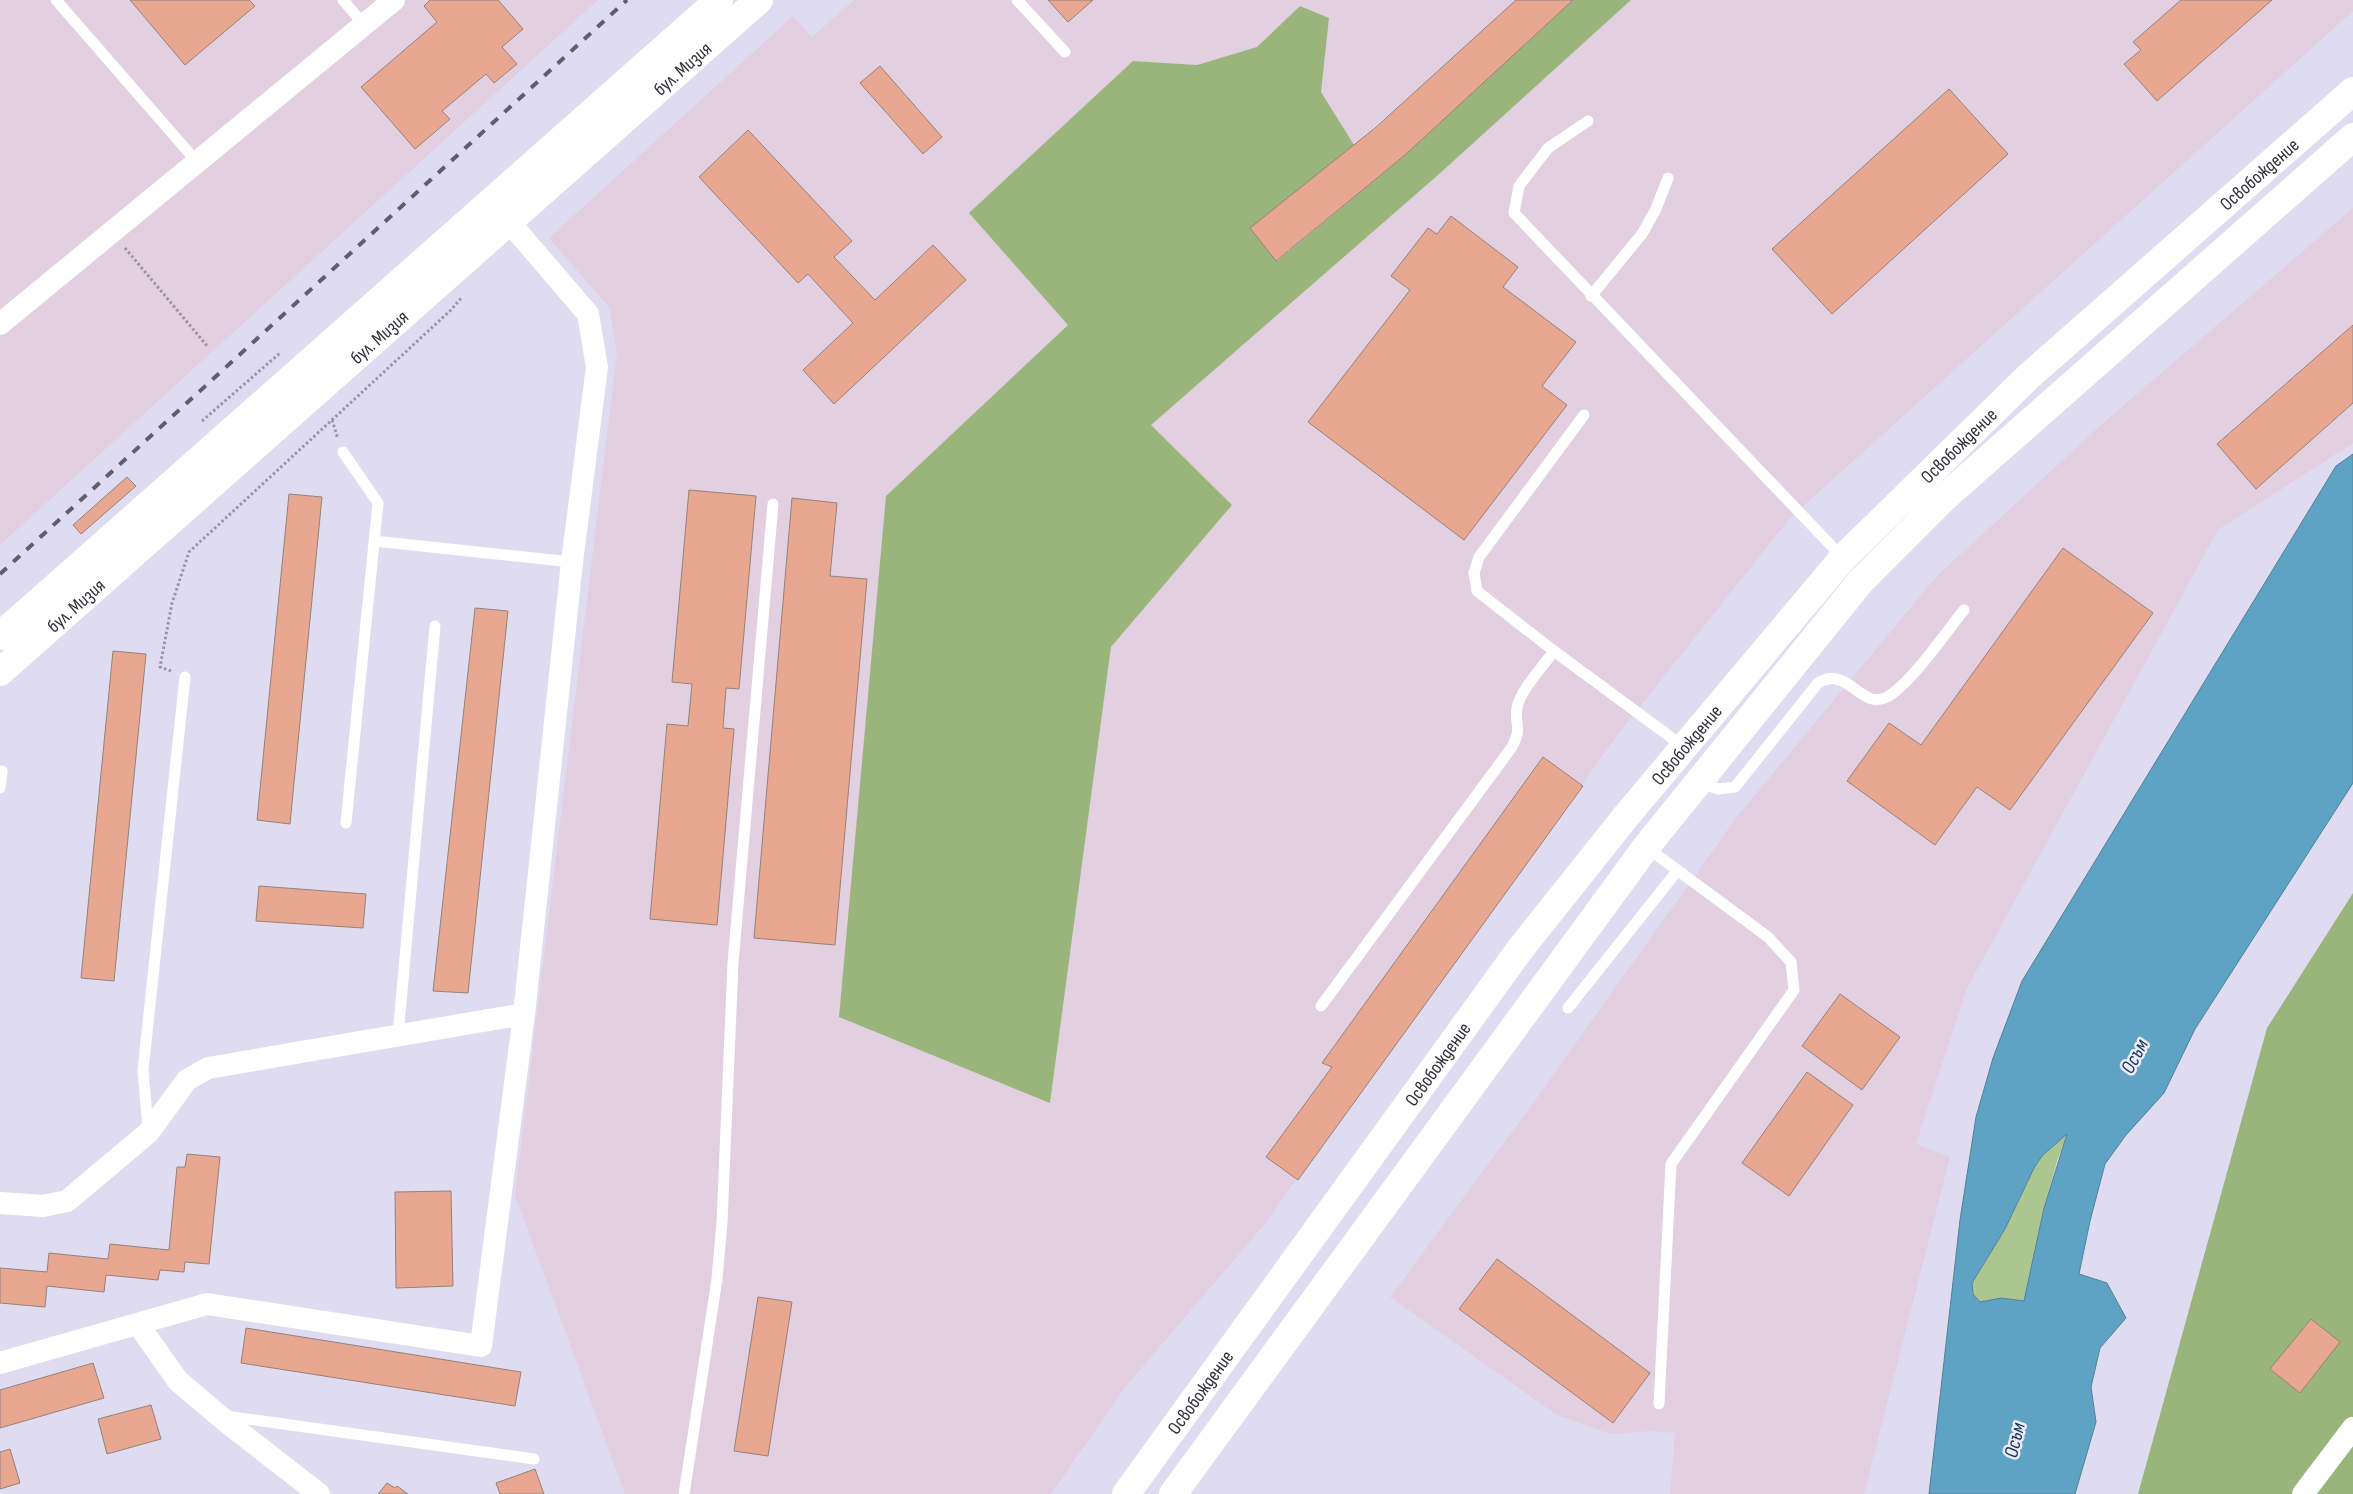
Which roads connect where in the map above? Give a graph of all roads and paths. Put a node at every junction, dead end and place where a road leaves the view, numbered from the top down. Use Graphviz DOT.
graph roads {
  1 [pos="56,0"];
  2 [pos="343,0"];
  3 [pos="394,0"];
  4 [pos="719,0"];
  5 [pos="759,0"];
  6 [pos="1017,0"];
  7 [pos="364,25"];
  8 [pos="1065,52"];
  9 [pos="2353,92"];
  10 [pos="1588,121"];
  11 [pos="2353,137"];
  12 [pos="197,162"];
  13 [pos="1668,178"];
  14 [pos="491,201"];
  15 [pos="509,222"];
  16 [pos="112,232"];
  17 [pos="464,295"];
  18 [pos="1591,296"];
  19 [pos="0,324"];
  20 [pos="208,348"];
  21 [pos="280,353"];
  22 [pos="1584,415"];
  23 [pos="202,421"];
  24 [pos="342,452"];
  25 [pos="773,504"];
  26 [pos="374,541"];
  27 [pos="1842,558"];
  28 [pos="572,562"];
  29 [pos="1964,610"];
  30 [pos="435,626"];
  31 [pos="0,636"];
  32 [pos="1554,651"];
  33 [pos="0,672"];
  34 [pos="185,677"];
  35 [pos="1684,747"];
  36 [pos="2,771"];
  37 [pos="1699,782"];
  38 [pos="0,788"];
  39 [pos="346,823"];
  40 [pos="1646,847"];
  41 [pos="1678,870"];
  42 [pos="1321,1006"];
  43 [pos="1568,1008"];
  44 [pos="524,1014"];
  45 [pos="398,1035"];
  46 [pos="148,1133"];
  47 [pos="0,1203"];
  48 [pos="138,1324"];
  49 [pos="0,1363"];
  50 [pos="1659,1404"];
  51 [pos="218,1415"];
  52 [pos="2353,1428"];
  53 [pos="534,1459"];
  54 [pos="319,1494"];
  55 [pos="684,1494"];
  56 [pos="1126,1494"];
  57 [pos="1173,1494"];
  58 [pos="2303,1494"];
  1 -- 12 [label="lane"];
  2 -- 7 [label="lane"];
  3 -- 7 [label="street"];
  4 -- 14 [label="street, бул. Мизия"];
  5 -- 15 [label="street, бул. Мизия"];
  6 -- 8 [label="lane"];
  7 -- 12 [label="street"];
  9 -- 27 [label="street, Освобождение"];
  10 -- 18 [label="lane"];
  11 -- 37 [label="street, Освобождение"];
  12 -- 16 [label="street"];
  13 -- 18 [label="lane"];
  14 -- 15 [label="street"];
  14 -- 31 [label="street, бул. Мизия"];
  15 -- 28 [label="street"];
  15 -- 33 [label="street, бул. Мизия"];
  16 -- 19 [label="street"];
  16 -- 20 [label="path"];
  17 -- 34 [label="path"];
  18 -- 27 [label="lane"];
  21 -- 23 [label="path"];
  22 -- 32 [label="lane"];
  24 -- 26 [label="lane"];
  25 -- 55 [label="lane"];
  26 -- 28 [label="lane"];
  26 -- 39 [label="lane"];
  27 -- 35 [label="street, Освобождение"];
  28 -- 44 [label="street"];
  29 -- 37 [label="lane"];
  30 -- 45 [label="lane"];
  32 -- 35 [label="lane"];
  32 -- 42 [label="lane"];
  34 -- 46 [label="lane"];
  35 -- 56 [label="street, Освобождение"];
  36 -- 38 [label="lane"];
  37 -- 40 [label="street, Освобождение"];
  40 -- 41 [label="lane"];
  40 -- 57 [label="street, Освобождение"];
  41 -- 43 [label="lane"];
  41 -- 50 [label="lane"];
  44 -- 45 [label="street"];
  44 -- 48 [label="street"];
  45 -- 46 [label="street"];
  46 -- 47 [label="street"];
  48 -- 49 [label="street"];
  48 -- 51 [label="street"];
  51 -- 53 [label="lane"];
  51 -- 54 [label="street"];
  52 -- 58 [label="street"];
}
